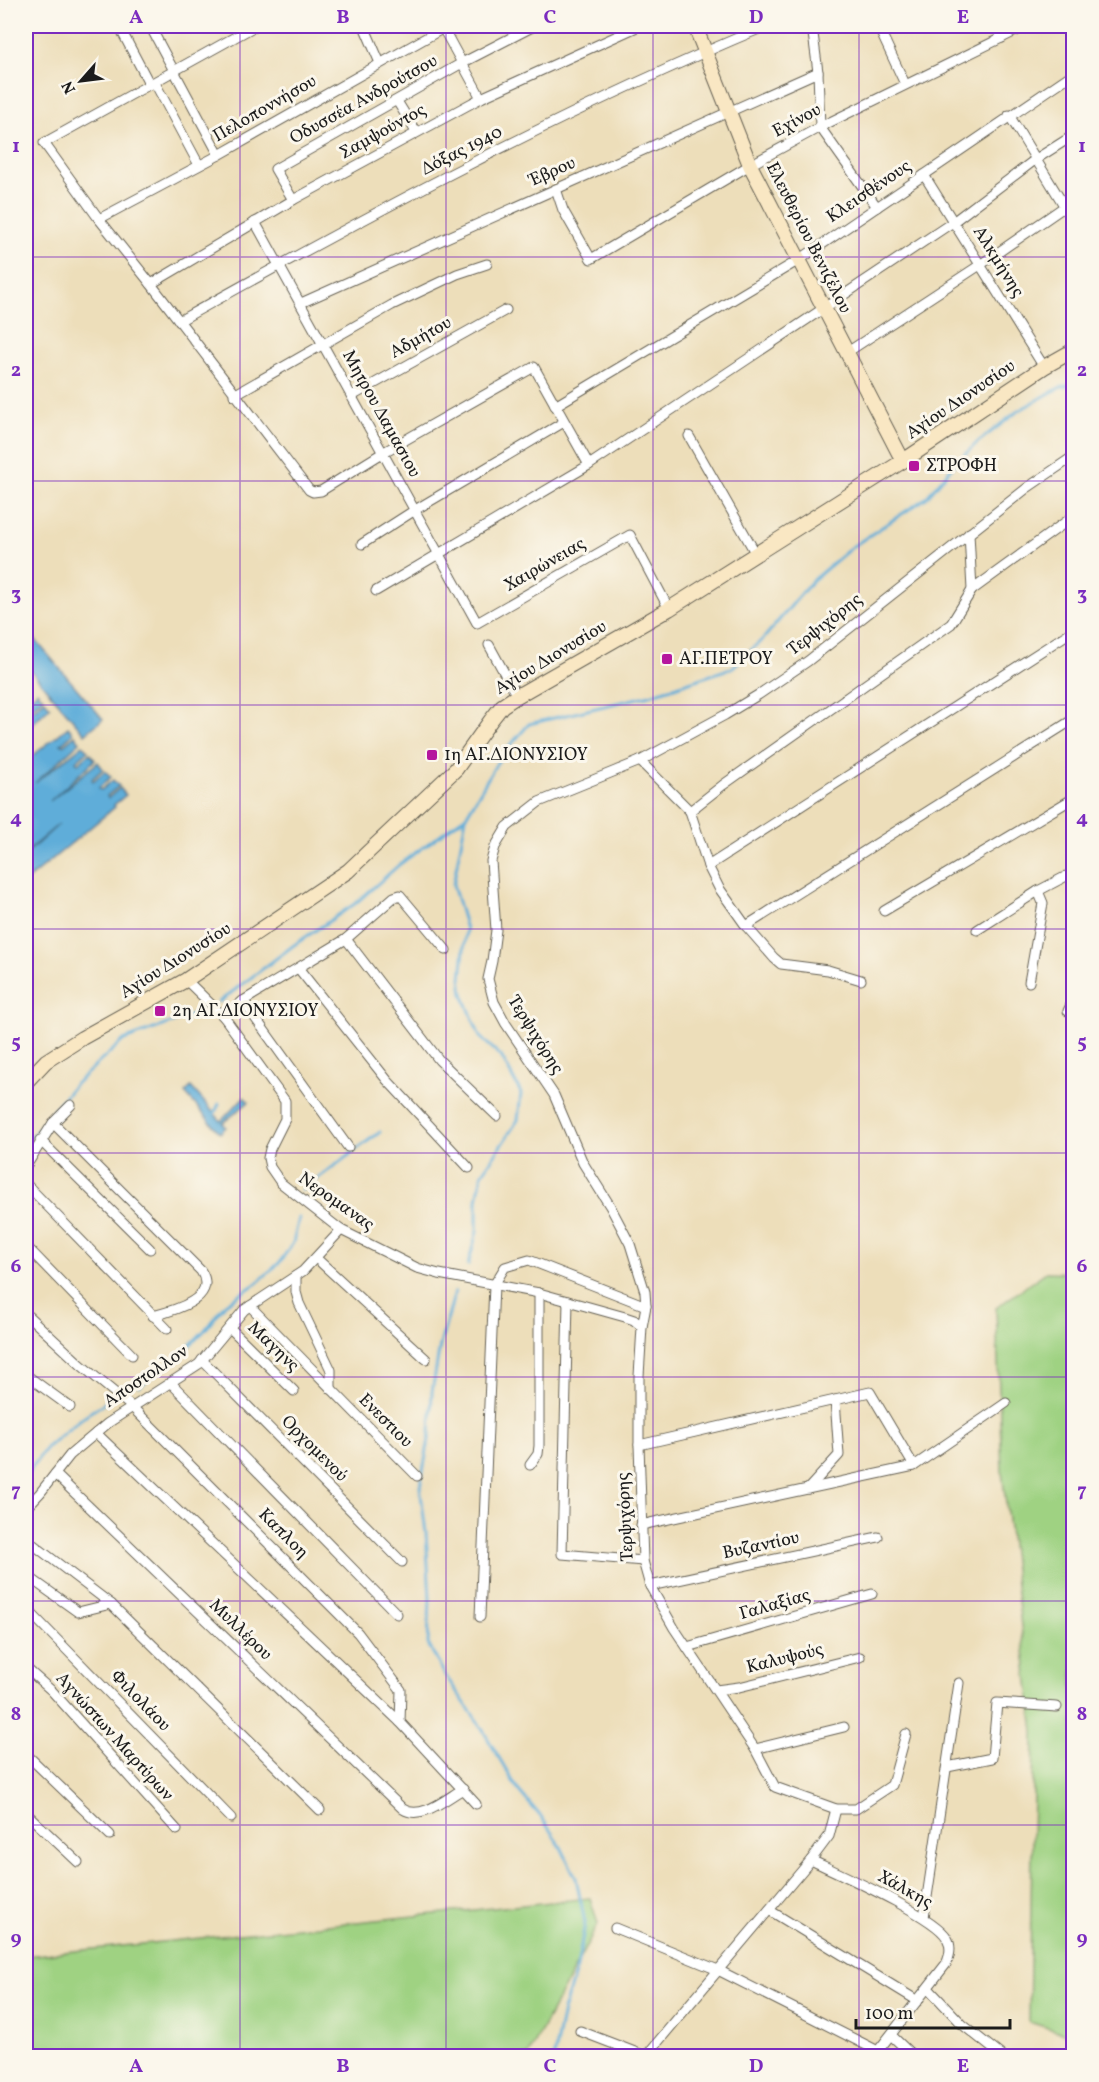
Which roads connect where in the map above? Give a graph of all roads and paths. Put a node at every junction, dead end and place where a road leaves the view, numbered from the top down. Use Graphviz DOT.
graph roads {
  1 [pos="119,26"];
  2 [pos="150,26"];
  3 [pos="255,26"];
  4 [pos="364,26"];
  5 [pos="534,26"];
  6 [pos="639,26"];
  7 [pos="695,26"];
  8 [pos="766,26"];
  9 [pos="812,26"];
  10 [pos="878,26"];
  11 [pos="996,26"];
  12 [pos="1026,26"];
  13 [pos="445,27"];
  14 [pos="1002,38"];
  15 [pos="704,51"];
  16 [pos="380,63"];
  17 [pos="462,63"];
  18 [pos="174,72"];
  19 [pos="818,72"];
  20 [pos="1074,73"];
  21 [pos="152,84"];
  22 [pos="905,84"];
  23 [pos="481,98"];
  24 [pos="397,101"];
  25 [pos="727,112"];
  26 [pos="1009,115"];
  27 [pos="820,127"];
  28 [pos="416,132"];
  29 [pos="1074,135"];
  30 [pos="219,154"];
  31 [pos="1036,159"];
  32 [pos="199,165"];
  33 [pos="750,165"];
  34 [pos="924,175"];
  35 [pos="556,189"];
  36 [pos="293,200"];
  37 [pos="1074,200"];
  38 [pos="1064,206"];
  39 [pos="877,207"];
  40 [pos="99,219"];
  41 [pos="255,222"];
  42 [pos="953,222"];
  43 [pos="1074,222"];
  44 [pos="799,260"];
  45 [pos="487,264"];
  46 [pos="279,265"];
  47 [pos="980,265"];
  48 [pos="151,284"];
  49 [pos="301,303"];
  50 [pos="824,309"];
  51 [pos="506,310"];
  52 [pos="179,321"];
  53 [pos="324,345"];
  54 [pos="1074,350"];
  55 [pos="846,353"];
  56 [pos="1044,367"];
  57 [pos="234,395"];
  58 [pos="352,396"];
  59 [pos="555,406"];
  60 [pos="564,422"];
  61 [pos="688,436"];
  62 [pos="384,452"];
  63 [pos="1074,456"];
  64 [pos="903,461"];
  65 [pos="589,465"];
  66 [pos="415,510"];
  67 [pos="1074,516"];
  68 [pos="969,533"];
  69 [pos="362,544"];
  70 [pos="439,554"];
  71 [pos="756,554"];
  72 [pos="972,590"];
  73 [pos="376,591"];
  74 [pos="669,609"];
  75 [pos="477,623"];
  76 [pos="1074,630"];
  77 [pos="489,645"];
  78 [pos="517,696"];
  79 [pos="1074,719"];
  80 [pos="640,761"];
  81 [pos="1074,798"];
  82 [pos="690,811"];
  83 [pos="708,866"];
  84 [pos="1074,872"];
  85 [pos="1038,891"];
  86 [pos="884,911"];
  87 [pos="746,926"];
  88 [pos="977,930"];
  89 [pos="346,939"];
  90 [pos="446,950"];
  91 [pos="299,969"];
  92 [pos="186,980"];
  93 [pos="861,980"];
  94 [pos="1029,982"];
  95 [pos="1074,999"];
  96 [pos="243,1001"];
  97 [pos="1068,1011"];
  98 [pos="224,1017"];
  99 [pos="26,1082"];
  100 [pos="71,1105"];
  101 [pos="497,1116"];
  102 [pos="53,1123"];
  103 [pos="40,1140"];
  104 [pos="348,1147"];
  105 [pos="26,1166"];
  106 [pos="469,1168"];
  107 [pos="26,1184"];
  108 [pos="341,1230"];
  109 [pos="26,1246"];
  110 [pos="150,1249"];
  111 [pos="316,1258"];
  112 [pos="296,1276"];
  113 [pos="494,1285"];
  114 [pos="539,1293"];
  115 [pos="568,1301"];
  116 [pos="250,1306"];
  117 [pos="646,1306"];
  118 [pos="26,1314"];
  119 [pos="153,1316"];
  120 [pos="642,1327"];
  121 [pos="230,1328"];
  122 [pos="166,1329"];
  123 [pos="132,1355"];
  124 [pos="426,1359"];
  125 [pos="202,1360"];
  126 [pos="26,1375"];
  127 [pos="171,1383"];
  128 [pos="331,1389"];
  129 [pos="294,1390"];
  130 [pos="835,1400"];
  131 [pos="1006,1403"];
  132 [pos="70,1407"];
  133 [pos="132,1407"];
  134 [pos="96,1433"];
  135 [pos="639,1445"];
  136 [pos="530,1465"];
  137 [pos="914,1466"];
  138 [pos="55,1474"];
  139 [pos="417,1476"];
  140 [pos="808,1489"];
  141 [pos="26,1508"];
  142 [pos="641,1525"];
  143 [pos="878,1537"];
  144 [pos="26,1539"];
  145 [pos="643,1561"];
  146 [pos="402,1562"];
  147 [pos="26,1575"];
  148 [pos="650,1586"];
  149 [pos="872,1594"];
  150 [pos="111,1604"];
  151 [pos="26,1608"];
  152 [pos="397,1614"];
  153 [pos="480,1617"];
  154 [pos="687,1647"];
  155 [pos="860,1657"];
  156 [pos="26,1668"];
  157 [pos="959,1683"];
  158 [pos="716,1690"];
  159 [pos="1057,1707"];
  160 [pos="400,1722"];
  161 [pos="844,1727"];
  162 [pos="906,1734"];
  163 [pos="755,1749"];
  164 [pos="26,1754"];
  165 [pos="947,1767"];
  166 [pos="463,1789"];
  167 [pos="476,1804"];
  168 [pos="836,1809"];
  169 [pos="320,1810"];
  170 [pos="26,1813"];
  171 [pos="231,1818"];
  172 [pos="177,1830"];
  173 [pos="110,1835"];
  174 [pos="811,1860"];
  175 [pos="78,1862"];
  176 [pos="769,1910"];
  177 [pos="924,1917"];
  178 [pos="615,1928"];
  179 [pos="718,1970"];
  180 [pos="928,1988"];
  181 [pos="918,2001"];
  182 [pos="580,2031"];
  183 [pos="891,2035"];
  184 [pos="876,2054"];
  185 [pos="646,2056"];
  186 [pos="913,2056"];
  187 [pos="1002,2056"];
  1 -- 21 [label="street"];
  2 -- 18 [label="street"];
  3 -- 18 [label="street"];
  4 -- 16 [label="street"];
  5 -- 17 [label="street, Οδυσσέα Ανδρούτσου"];
  6 -- 23 [label="street, Σαμψούντος"];
  7 -- 15 [label="street, Ελευθερίου Βενιζέλου"];
  8 -- 15 [label="street, Δόξας 1940"];
  9 -- 19 [label="street"];
  10 -- 22 [label="street"];
  11 -- 14 [label="street"];
  12 -- 14 [label="street, Εχίνου"];
  13 -- 16 [label="street, Πελοποννήσου"];
  13 -- 17 [label="street"];
  14 -- 22 [label="street, Εχίνου"];
  15 -- 25 [label="street, Ελευθερίου Βενιζέλου"];
  15 -- 46 [label="street, Δόξας 1940"];
  16 -- 30 [label="street, Πελοποννήσου"];
  17 -- 23 [label="street"];
  17 -- 24 [label="street, Οδυσσέα Ανδρούτσου"];
  18 -- 21 [label="street"];
  18 -- 30 [label="street"];
  19 -- 25 [label="street, Έβρου"];
  19 -- 27 [label="street"];
  20 -- 26 [label="street, Κλεισθένους"];
  21 -- 32 [label="street"];
  21 -- 40 [label="street"];
  22 -- 27 [label="street, Εχίνου"];
  23 -- 28 [label="street, Σαμψούντος"];
  24 -- 28 [label="street"];
  24 -- 36 [label="street, Οδυσσέα Ανδρούτσου"];
  25 -- 33 [label="street, Ελευθερίου Βενιζέλου"];
  25 -- 35 [label="street, Έβρου"];
  26 -- 31 [label="street"];
  26 -- 34 [label="street, Κλεισθένους"];
  27 -- 33 [label="street, Εχίνου"];
  27 -- 39 [label="street"];
  28 -- 36 [label="street, Σαμψούντος"];
  29 -- 31 [label="street"];
  30 -- 32 [label="street, Πελοποννήσου"];
  31 -- 38 [label="street"];
  31 -- 42 [label="street"];
  32 -- 40 [label="street, Πελοποννήσου"];
  33 -- 35 [label="street, Εχίνου"];
  33 -- 44 [label="street, Ελευθερίου Βενιζέλου"];
  34 -- 39 [label="street, Κλεισθένους"];
  34 -- 42 [label="street, Αλκμήνης"];
  35 -- 49 [label="street, Έβρου"];
  36 -- 41 [label="street, Σαμψούντος"];
  37 -- 38 [label="street"];
  38 -- 43 [label="street"];
  38 -- 47 [label="street"];
  39 -- 44 [label="street, Κλεισθένους"];
  40 -- 48 [label="street"];
  41 -- 46 [label="street, Μητρου Δαμασιου"];
  41 -- 48 [label="street, Σαμψούντος"];
  42 -- 47 [label="street, Αλκμήνης"];
  42 -- 50 [label="street"];
  44 -- 50 [label="street, Ελευθερίου Βενιζέλου"];
  44 -- 59 [label="street, Κλεισθένους"];
  45 -- 53 [label="street"];
  46 -- 49 [label="street, Μητρου Δαμασιου"];
  46 -- 52 [label="street, Δόξας 1940"];
  47 -- 55 [label="street"];
  47 -- 56 [label="street, Αλκμήνης"];
  48 -- 52 [label="street"];
  49 -- 53 [label="street, Μητρου Δαμασιου"];
  50 -- 55 [label="street, Ελευθερίου Βενιζέλου"];
  50 -- 65 [label="street"];
  51 -- 58 [label="street, Αδμήτου"];
  52 -- 57 [label="street"];
  53 -- 57 [label="street"];
  53 -- 58 [label="street, Μητρου Δαμασιου"];
  54 -- 56 [label="street, Αγίου Διονυσίου"];
  55 -- 64 [label="street, Ελευθερίου Βενιζέλου"];
  56 -- 64 [label="street, Αγίου Διονυσίου"];
  57 -- 62 [label="street"];
  58 -- 62 [label="street, Μητρου Δαμασιου"];
  59 -- 60 [label="street"];
  59 -- 62 [label="street"];
  60 -- 65 [label="street"];
  60 -- 66 [label="street"];
  61 -- 71 [label="street"];
  62 -- 66 [label="street, Μητρου Δαμασιου"];
  63 -- 68 [label="street, Τερψιχόρης"];
  64 -- 71 [label="street, Αγίου Διονυσίου"];
  65 -- 70 [label="street"];
  66 -- 69 [label="street"];
  66 -- 70 [label="street, Μητρου Δαμασιου"];
  67 -- 72 [label="street"];
  68 -- 72 [label="street"];
  68 -- 80 [label="street, Τερψιχόρης"];
  70 -- 73 [label="street"];
  70 -- 75 [label="street, Μητρου Δαμασιου"];
  71 -- 74 [label="street, Αγίου Διονυσίου"];
  72 -- 82 [label="street"];
  74 -- 75 [label="street, Χαιρώνειας"];
  74 -- 78 [label="street, Αγίου Διονυσίου"];
  76 -- 83 [label="street"];
  77 -- 78 [label="street"];
  78 -- 92 [label="street, Αγίου Διονυσίου"];
  79 -- 87 [label="street"];
  80 -- 82 [label="street"];
  80 -- 117 [label="street, Τερψιχόρης"];
  81 -- 86 [label="street"];
  82 -- 83 [label="street"];
  83 -- 87 [label="street"];
  84 -- 85 [label="street"];
  85 -- 88 [label="street"];
  85 -- 94 [label="street"];
  87 -- 93 [label="street"];
  89 -- 90 [label="street"];
  89 -- 91 [label="street"];
  89 -- 101 [label="street"];
  91 -- 96 [label="street"];
  91 -- 106 [label="street"];
  92 -- 98 [label="street, Νερομανας"];
  92 -- 99 [label="street, Αγίου Διονυσίου"];
  95 -- 97 [label="street"];
  96 -- 98 [label="street"];
  96 -- 104 [label="street"];
  98 -- 108 [label="street, Νερομανας"];
  100 -- 102 [label="street"];
  102 -- 103 [label="street"];
  102 -- 119 [label="street"];
  103 -- 105 [label="street"];
  103 -- 110 [label="street"];
  107 -- 119 [label="street"];
  108 -- 111 [label="street, Αποστολλον"];
  108 -- 113 [label="street, Νερομανας"];
  109 -- 123 [label="street"];
  111 -- 112 [label="street, Αποστολλον"];
  111 -- 124 [label="street"];
  112 -- 116 [label="street, Αποστολλον"];
  112 -- 128 [label="street"];
  113 -- 114 [label="street, Νερομανας"];
  113 -- 117 [label="street"];
  113 -- 153 [label="street"];
  114 -- 115 [label="street, Νερομανας"];
  114 -- 136 [label="street"];
  115 -- 120 [label="street, Νερομανας"];
  115 -- 145 [label="street"];
  116 -- 121 [label="street, Αποστολλον"];
  116 -- 128 [label="street, Ενεστιου"];
  117 -- 120 [label="street, Τερψιχόρης"];
  118 -- 133 [label="street, Καπλοη"];
  119 -- 122 [label="street"];
  120 -- 135 [label="street, Τερψιχόρης"];
  121 -- 125 [label="street, Αποστολλον"];
  121 -- 129 [label="street, Μαγηνς"];
  125 -- 127 [label="street, Αποστολλον"];
  125 -- 146 [label="street, Ορχομενού"];
  126 -- 132 [label="street"];
  127 -- 133 [label="street, Αποστολλον"];
  127 -- 152 [label="street"];
  128 -- 139 [label="street, Ενεστιου"];
  130 -- 135 [label="street"];
  130 -- 137 [label="street"];
  130 -- 140 [label="street"];
  131 -- 137 [label="street"];
  133 -- 134 [label="street, Αποστολλον"];
  133 -- 160 [label="street, Καπλοη"];
  134 -- 138 [label="street, Αποστολλον"];
  134 -- 160 [label="street"];
  135 -- 142 [label="street, Τερψιχόρης"];
  137 -- 140 [label="street"];
  138 -- 141 [label="street, Αποστολλον"];
  138 -- 166 [label="street, Μυλλέρου"];
  140 -- 142 [label="street"];
  142 -- 145 [label="street, Τερψιχόρης"];
  143 -- 148 [label="street, Βυζαντίου"];
  144 -- 150 [label="street"];
  145 -- 148 [label="street, Τερψιχόρης"];
  147 -- 150 [label="street"];
  148 -- 154 [label="street, Τερψιχόρης"];
  149 -- 154 [label="street, Γαλαξίας"];
  150 -- 169 [label="street"];
  151 -- 171 [label="street, Φιλολάου"];
  154 -- 158 [label="street, Τερψιχόρης"];
  155 -- 158 [label="street, Καλυψούς"];
  156 -- 172 [label="street, Αγνώστων Μαρτύρων"];
  157 -- 165 [label="street"];
  158 -- 163 [label="street, Τερψιχόρης"];
  159 -- 165 [label="street"];
  160 -- 166 [label="street"];
  161 -- 163 [label="street"];
  162 -- 168 [label="street"];
  163 -- 168 [label="street, Τερψιχόρης"];
  164 -- 173 [label="street"];
  165 -- 177 [label="street"];
  166 -- 167 [label="street"];
  168 -- 174 [label="street"];
  170 -- 175 [label="street"];
  174 -- 176 [label="street"];
  174 -- 177 [label="street, Χάλκης"];
  176 -- 179 [label="street"];
  176 -- 181 [label="street"];
  177 -- 180 [label="street, Χάλκης"];
  178 -- 179 [label="street"];
  179 -- 184 [label="street"];
  179 -- 185 [label="street"];
  180 -- 181 [label="street, Χάλκης"];
  180 -- 187 [label="street"];
  181 -- 183 [label="street, Χάλκης"];
  182 -- 185 [label="street"];
  183 -- 184 [label="street, Χάλκης"];
  183 -- 186 [label="street"];
}
